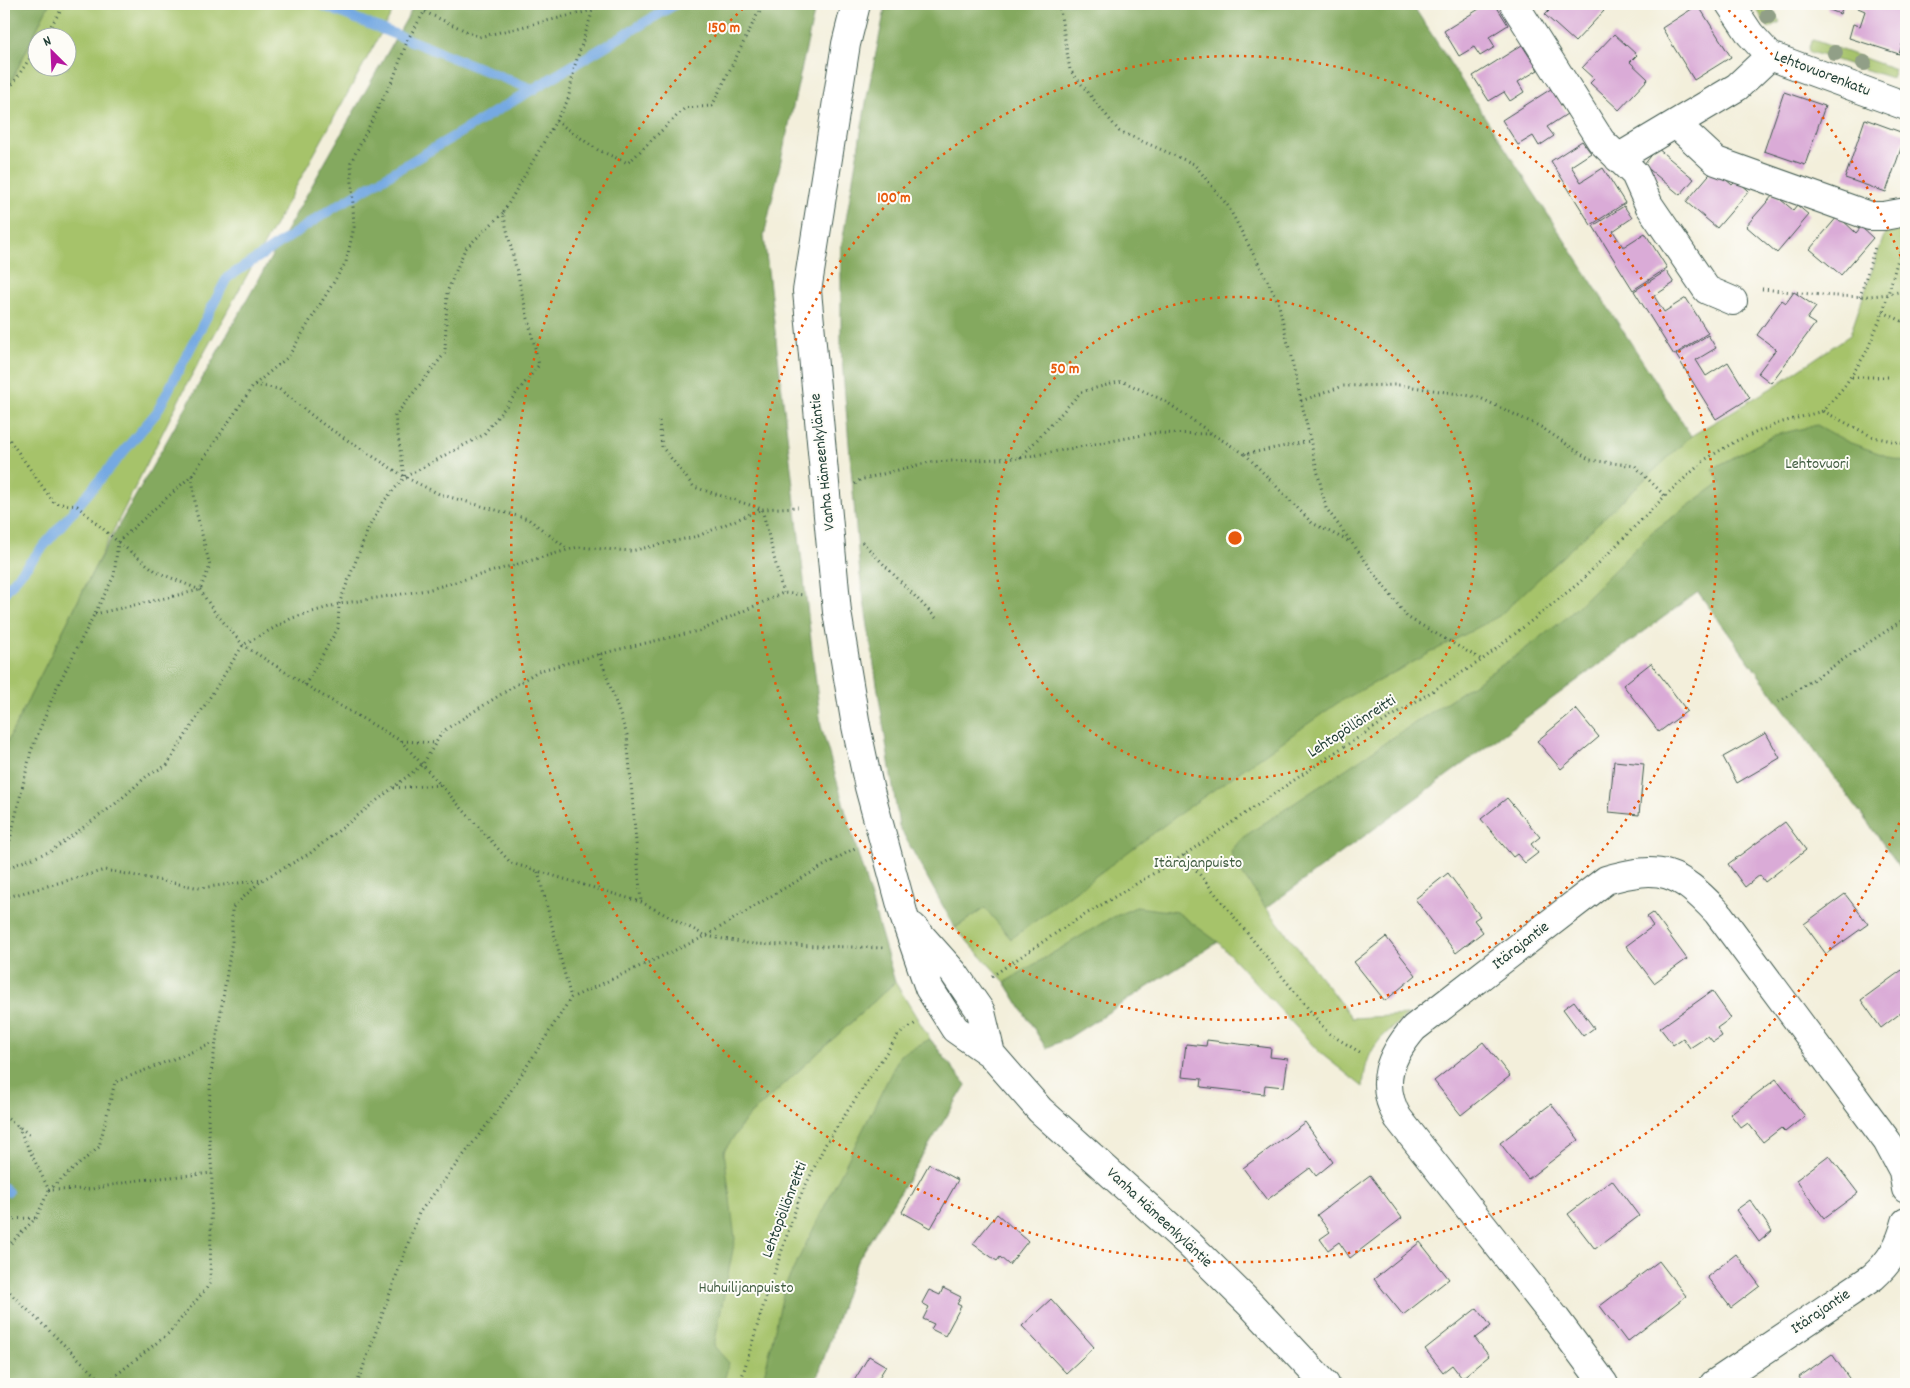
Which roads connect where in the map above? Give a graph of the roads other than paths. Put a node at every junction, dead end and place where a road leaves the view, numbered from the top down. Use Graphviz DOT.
graph roads {
  1 [pos="856,4"];
  2 [pos="1514,4"];
  3 [pos="1730,4"];
  4 [pos="1770,56"];
  5 [pos="1906,106"];
  6 [pos="1676,124"];
  7 [pos="1618,158"];
  8 [pos="1895,214"];
  9 [pos="1734,301"];
  10 [pos="1906,1188"];
  11 [pos="1906,1222"];
  12 [pos="1325,1384"];
  13 [pos="1604,1384"];
  14 [pos="1714,1384"];
  1 -- 12 [label="street, Vanha Hämeenkyläntie"];
  2 -- 7 [label="street"];
  3 -- 4 [label="street, Lehtovuorenkatu"];
  4 -- 5 [label="street, Lehtovuorenkatu"];
  4 -- 6 [label="street"];
  6 -- 7 [label="street"];
  6 -- 8 [label="street"];
  7 -- 9 [label="street"];
  10 -- 13 [label="street, Itärajantie"];
  11 -- 14 [label="street, Itärajantie"];
}
